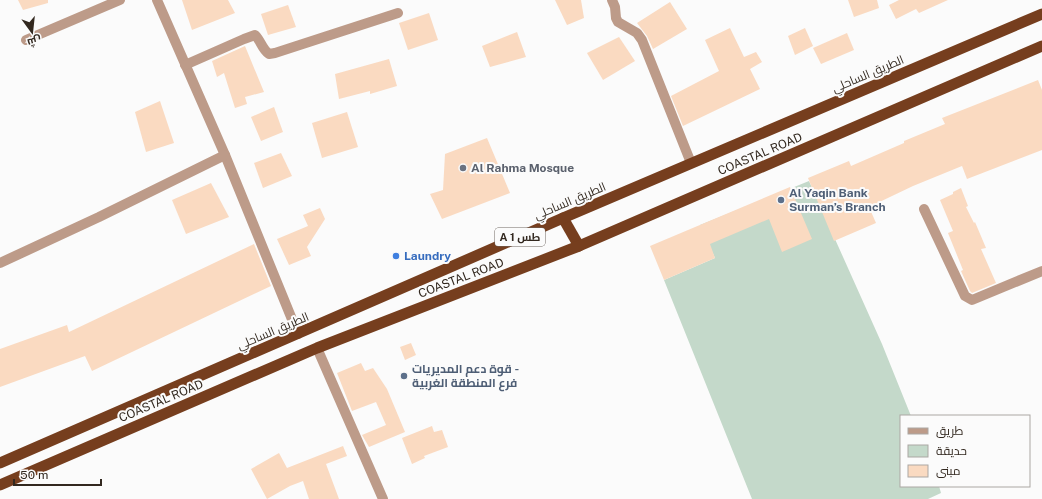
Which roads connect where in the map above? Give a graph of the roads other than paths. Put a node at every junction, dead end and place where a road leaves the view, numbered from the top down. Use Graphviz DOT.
graph roads {
  1 [pos="120,0"];
  2 [pos="157,0"];
  3 [pos="612,0"];
  4 [pos="398,12"];
  5 [pos="1042,14"];
  6 [pos="26,40"];
  7 [pos="1042,46"];
  8 [pos="185,65"];
  9 [pos="225,155"];
  10 [pos="691,163"];
  11 [pos="924,209"];
  12 [pos="563,218"];
  13 [pos="579,246"];
  14 [pos="0,263"];
  15 [pos="1042,271"];
  16 [pos="298,334"];
  17 [pos="317,348"];
  18 [pos="0,463"];
  19 [pos="0,485"];
  20 [pos="383,499"];
  1 -- 6 [label="street"];
  2 -- 8 [label="street"];
  3 -- 10 [label="street"];
  4 -- 8 [label="street"];
  5 -- 10 [label="highway, الطريق الساحلي / A 1 طس"];
  7 -- 13 [label="highway, COASTAL ROAD / A 1 طس"];
  8 -- 9 [label="street"];
  9 -- 14 [label="street"];
  9 -- 16 [label="street"];
  10 -- 12 [label="highway, الطريق الساحلي / A 1 طس"];
  11 -- 15 [label="street"];
  12 -- 13 [label="highway"];
  12 -- 16 [label="highway, الطريق الساحلي / A 1 طس"];
  13 -- 17 [label="highway, COASTAL ROAD / A 1 طس"];
  16 -- 18 [label="highway, الطريق الساحلي / A 1 طس"];
  17 -- 19 [label="highway, COASTAL ROAD / A 1 طس"];
  17 -- 20 [label="street"];
}
